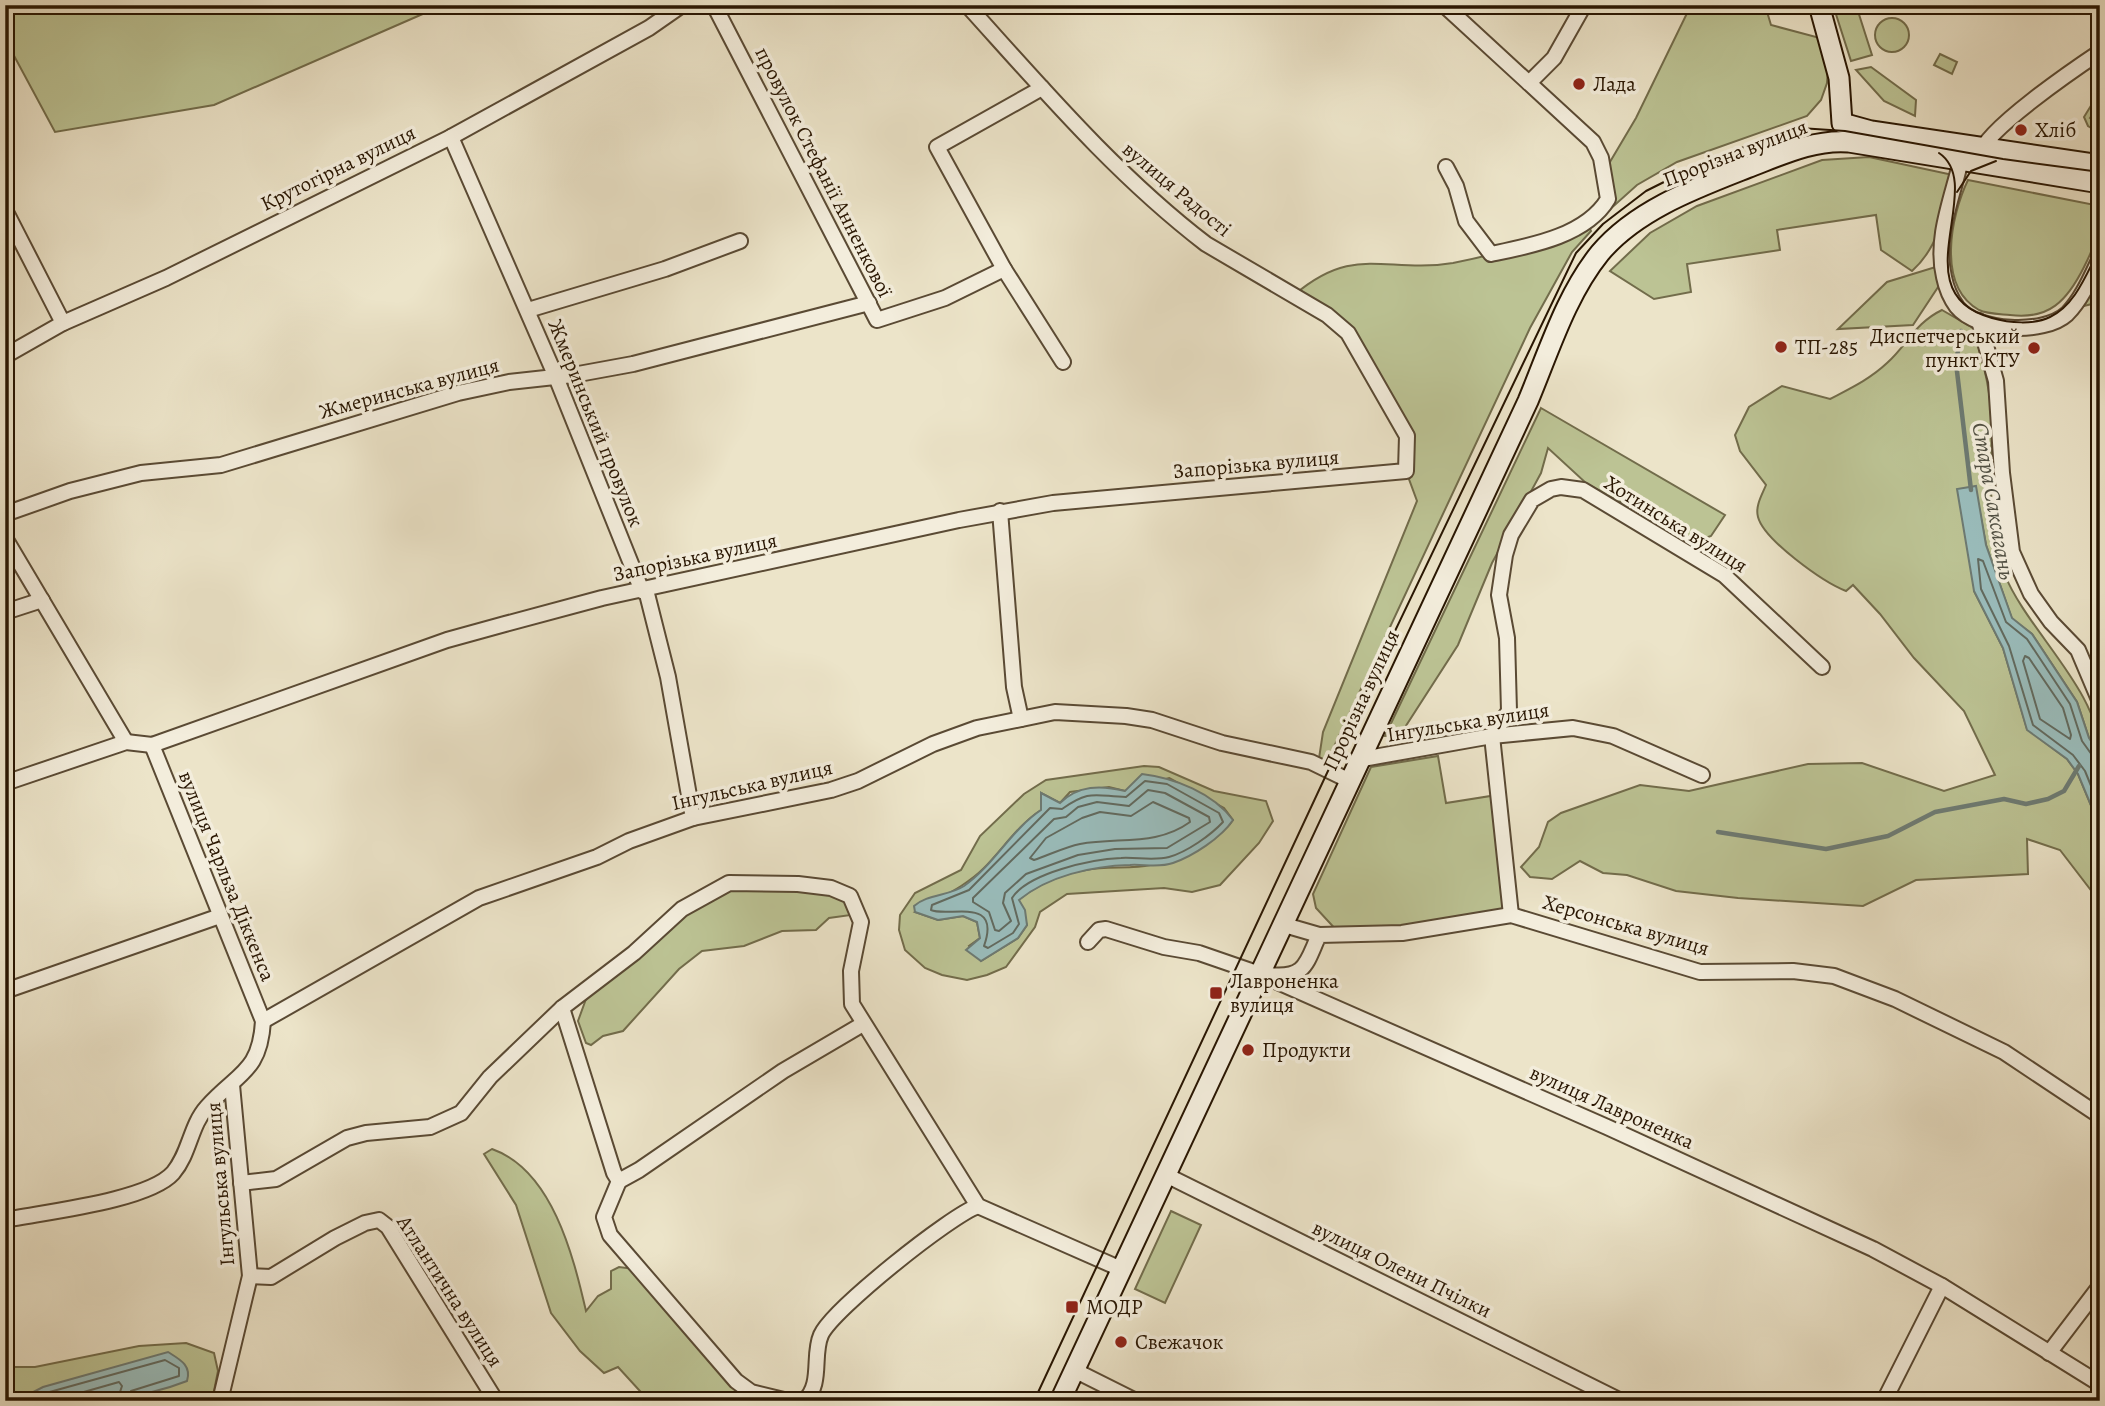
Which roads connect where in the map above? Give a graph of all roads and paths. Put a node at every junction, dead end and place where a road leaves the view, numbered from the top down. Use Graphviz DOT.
graph roads {
  1 [pos="682,5"];
  2 [pos="714,5"];
  3 [pos="967,5"];
  4 [pos="1444,5"];
  5 [pos="1584,5"];
  6 [pos="1819,5"];
  7 [pos="2100,51"];
  8 [pos="1529,83"];
  9 [pos="1042,88"];
  10 [pos="1842,123"];
  11 [pos="450,136"];
  12 [pos="1827,142"];
  13 [pos="1854,143"];
  14 [pos="1971,154"];
  15 [pos="2100,165"];
  16 [pos="1446,167"];
  17 [pos="2100,183"];
  18 [pos="5,211"];
  19 [pos="740,241"];
  20 [pos="2100,258"];
  21 [pos="1004,269"];
  22 [pos="869,303"];
  23 [pos="528,310"];
  24 [pos="1979,321"];
  25 [pos="63,323"];
  26 [pos="5,356"];
  27 [pos="1063,362"];
  28 [pos="556,376"];
  29 [pos="1407,458"];
  30 [pos="1000,512"];
  31 [pos="5,514"];
  32 [pos="5,538"];
  33 [pos="644,590"];
  34 [pos="41,600"];
  35 [pos="5,612"];
  36 [pos="1822,667"];
  37 [pos="2100,702"];
  38 [pos="1021,719"];
  39 [pos="1492,736"];
  40 [pos="127,742"];
  41 [pos="152,746"];
  42 [pos="1357,760"];
  43 [pos="1702,775"];
  44 [pos="1348,780"];
  45 [pos="5,783"];
  46 [pos="693,818"];
  47 [pos="1511,915"];
  48 [pos="220,916"];
  49 [pos="1281,924"];
  50 [pos="1319,935"];
  51 [pos="1088,942"];
  52 [pos="1257,973"];
  53 [pos="5,991"];
  54 [pos="562,1008"];
  55 [pos="263,1021"];
  56 [pos="863,1024"];
  57 [pos="232,1085"];
  58 [pos="2100,1116"];
  59 [pos="1166,1175"];
  60 [pos="619,1181"];
  61 [pos="242,1183"];
  62 [pos="978,1206"];
  63 [pos="5,1220"];
  64 [pos="1121,1269"];
  65 [pos="250,1276"];
  66 [pos="1942,1286"];
  67 [pos="2100,1286"];
  68 [pos="2049,1353"];
  69 [pos="1074,1370"];
  70 [pos="2100,1384"];
  71 [pos="751,1396"];
  72 [pos="220,1401"];
  73 [pos="496,1401"];
  74 [pos="788,1401"];
  75 [pos="804,1401"];
  76 [pos="1060,1401"];
  77 [pos="1136,1401"];
  78 [pos="1621,1401"];
  79 [pos="1884,1401"];
  1 -- 11 [label="street, Крутогірна вулиця"];
  2 -- 22 [label="street, провулок Стефанії Анненкової"];
  3 -- 9 [label="street, вулиця Радості"];
  4 -- 8 [label="street"];
  5 -- 8 [label="street"];
  6 -- 10 [label="main road"];
  7 -- 14 [label="street"];
  8 -- 16 [label="street"];
  9 -- 21 [label="street"];
  9 -- 29 [label="street, вулиця Радості"];
  10 -- 12 [label="main road"];
  10 -- 13 [label="main road"];
  10 -- 14 [label="main road"];
  11 -- 23 [label="street, Жмеринський провулок"];
  11 -- 25 [label="street, Крутогірна вулиця"];
  12 -- 13 [label="main road, Прорізна вулиця"];
  12 -- 42 [label="main road, Прорізна вулиця"];
  13 -- 14 [label="main road, Прорізна вулиця"];
  14 -- 15 [label="main road"];
  14 -- 17 [label="main road"];
  14 -- 24 [label="street"];
  18 -- 25 [label="street"];
  19 -- 23 [label="street, Жмеринський провулок"];
  20 -- 24 [label="street"];
  21 -- 22 [label="street, провулок Стефанії Анненкової"];
  21 -- 27 [label="street"];
  22 -- 28 [label="street, Жмеринська вулиця"];
  23 -- 28 [label="street, Жмеринський провулок"];
  24 -- 37 [label="street"];
  25 -- 26 [label="street, Крутогірна вулиця"];
  28 -- 31 [label="street, Жмеринська вулиця"];
  28 -- 33 [label="street, Жмеринський провулок"];
  29 -- 30 [label="street, Запорізька вулиця"];
  30 -- 33 [label="street, Запорізька вулиця"];
  30 -- 38 [label="street"];
  32 -- 34 [label="street"];
  33 -- 41 [label="street, Запорізька вулиця"];
  33 -- 46 [label="street, Жмеринський провулок"];
  34 -- 35 [label="street"];
  34 -- 40 [label="street"];
  36 -- 39 [label="street, Хотинська вулиця"];
  38 -- 44 [label="street, Інгульська вулиця"];
  38 -- 46 [label="street, Інгульська вулиця"];
  39 -- 42 [label="street, Інгульська вулиця"];
  39 -- 43 [label="street, Інгульська вулиця"];
  39 -- 47 [label="street"];
  40 -- 41 [label="street, Запорізька вулиця"];
  40 -- 45 [label="street, Запорізька вулиця"];
  41 -- 48 [label="street, вулиця Чарльза Діккенса"];
  42 -- 44 [label="main road, Прорізна вулиця"];
  44 -- 49 [label="main road, Прорізна вулиця"];
  46 -- 55 [label="street, Інгульська вулиця"];
  47 -- 50 [label="street, Херсонська вулиця"];
  47 -- 58 [label="street, Херсонська вулиця"];
  48 -- 53 [label="street"];
  48 -- 55 [label="street, вулиця Чарльза Діккенса"];
  49 -- 50 [label="street, Херсонська вулиця"];
  49 -- 52 [label="main road, Прорізна вулиця"];
  50 -- 52 [label="street"];
  51 -- 52 [label="street, вулиця Лавроненка"];
  52 -- 59 [label="main road, Прорізна вулиця"];
  52 -- 66 [label="street, вулиця Лавроненка"];
  54 -- 56 [label="street"];
  54 -- 60 [label="street"];
  54 -- 61 [label="street"];
  55 -- 57 [label="street, Інгульська вулиця"];
  56 -- 60 [label="street"];
  56 -- 62 [label="street"];
  57 -- 61 [label="street, Інгульська вулиця"];
  57 -- 63 [label="street, Інгульська вулиця"];
  59 -- 64 [label="main road, Прорізна вулиця"];
  59 -- 78 [label="street, вулиця Олени Пчілки"];
  60 -- 71 [label="street"];
  61 -- 65 [label="street, Інгульська вулиця"];
  62 -- 64 [label="street"];
  62 -- 75 [label="street"];
  64 -- 69 [label="main road, Прорізна вулиця"];
  65 -- 72 [label="street, Інгульська вулиця"];
  65 -- 73 [label="street, Атлантична вулиця"];
  66 -- 68 [label="street, вулиця Лавроненка"];
  66 -- 79 [label="street"];
  67 -- 68 [label="street"];
  68 -- 70 [label="street, вулиця Лавроненка"];
  69 -- 76 [label="main road, Прорізна вулиця"];
  69 -- 77 [label="street"];
  71 -- 74 [label="street"];
}
